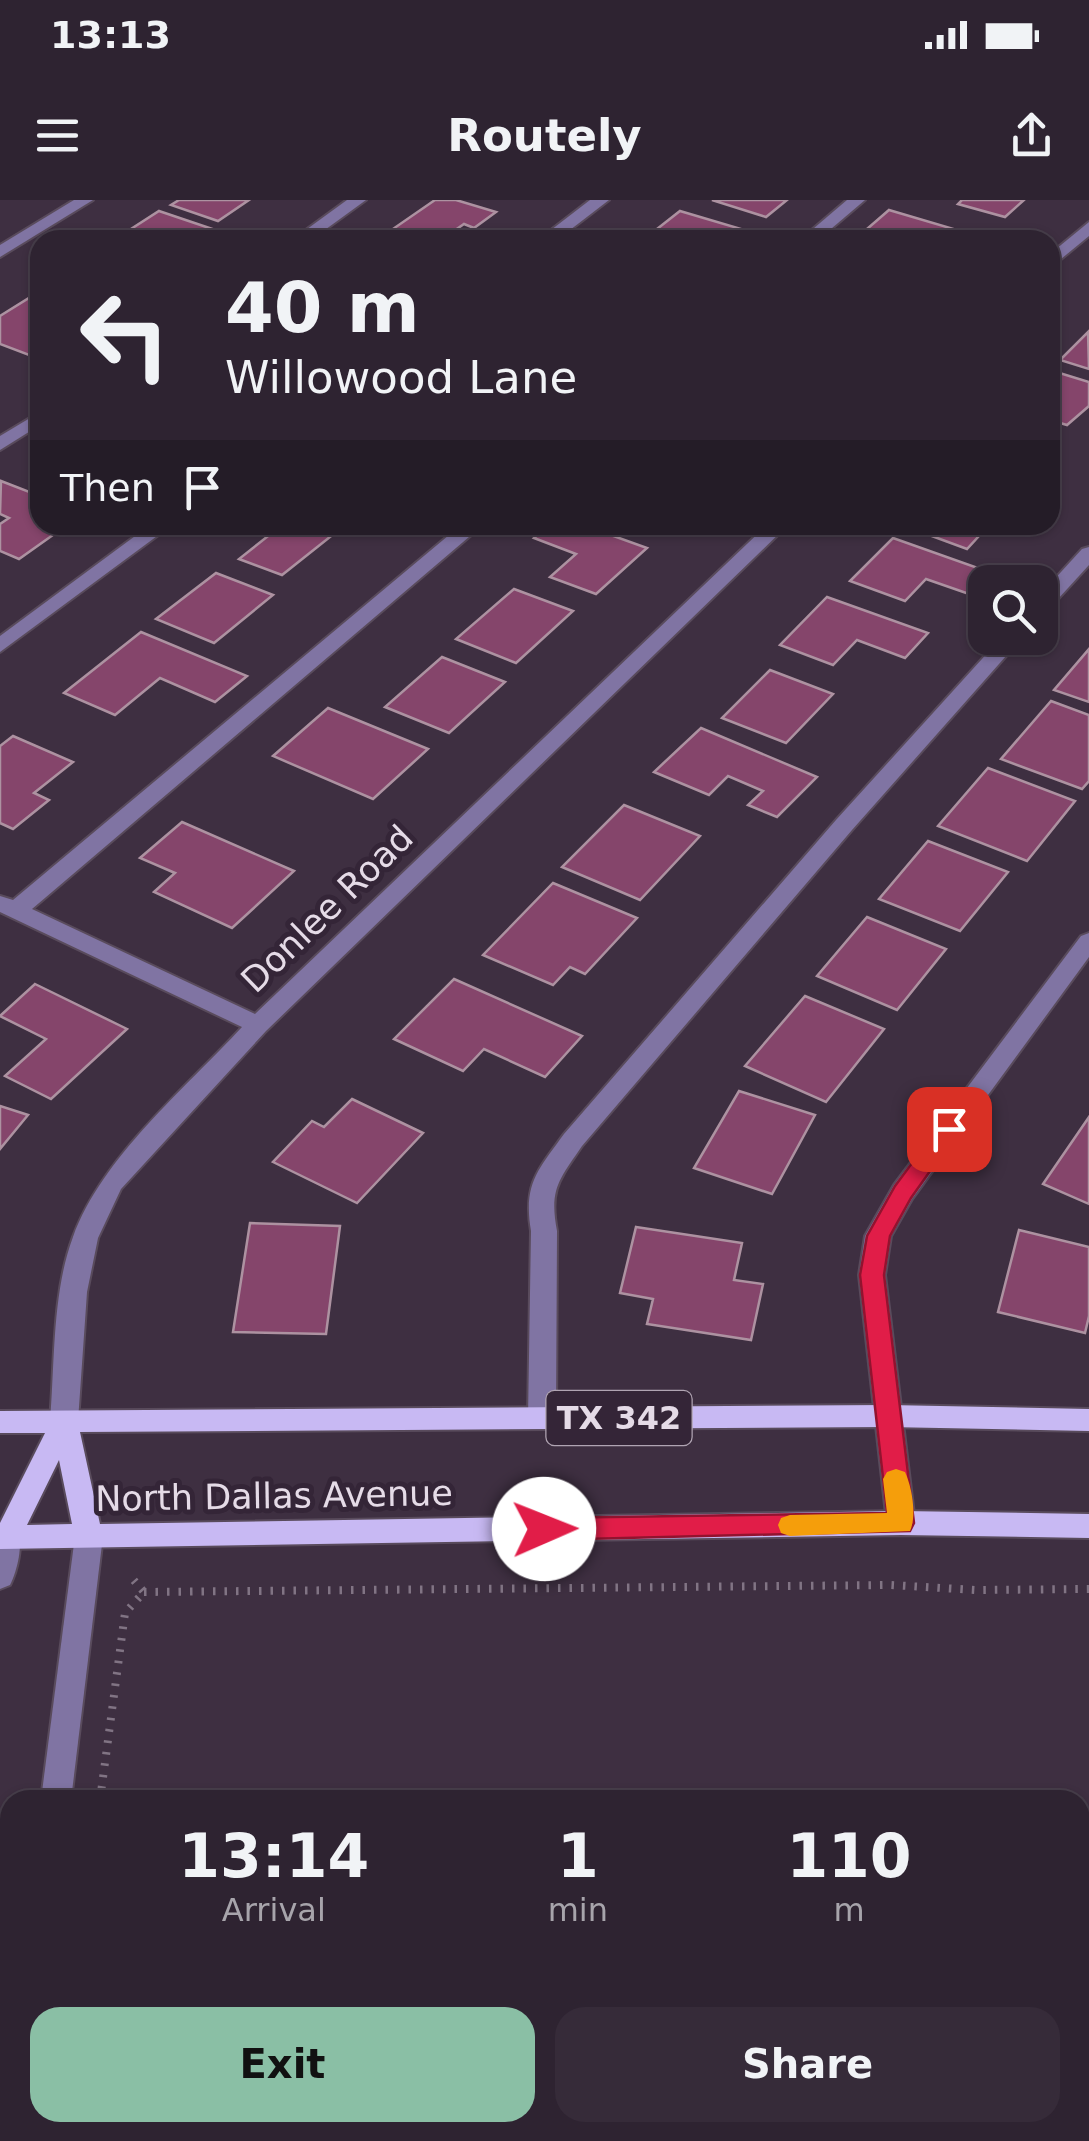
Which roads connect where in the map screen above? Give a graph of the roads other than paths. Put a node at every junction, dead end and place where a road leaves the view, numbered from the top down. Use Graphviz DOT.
graph roads {
  1 [pos="85,200"];
  2 [pos="358,200"];
  3 [pos="600,200"];
  4 [pos="858,200"];
  5 [pos="1089,227"];
  6 [pos="36,230"];
  7 [pos="314,230"];
  8 [pos="560,230"];
  9 [pos="820,230"];
  10 [pos="30,234"];
  11 [pos="0,252"];
  12 [pos="1060,255"];
  13 [pos="30,424"];
  14 [pos="0,444"];
  15 [pos="149,535"];
  16 [pos="461,535"];
  17 [pos="768,535"];
  18 [pos="1089,553"];
  19 [pos="1058,587"];
  20 [pos="0,646"];
  21 [pos="997,655"];
  22 [pos="8,907"];
  23 [pos="1089,941"];
  24 [pos="258,1025"];
  25 [pos="888,1416"];
  26 [pos="542,1418"];
  27 [pos="1089,1420"];
  28 [pos="64,1421"];
  29 [pos="0,1422"];
  30 [pos="901,1523"];
  31 [pos="1089,1526"];
  32 [pos="90,1536"];
  33 [pos="4,1537"];
  34 [pos="0,1576"];
  35 [pos="57,1790"];
  1 -- 6 [label="street"];
  2 -- 7 [label="street"];
  3 -- 8 [label="street"];
  4 -- 9 [label="street"];
  5 -- 12 [label="street"];
  10 -- 11 [label="street"];
  13 -- 14 [label="street"];
  15 -- 20 [label="street"];
  16 -- 22 [label="street"];
  17 -- 24 [label="street, Donlee Road"];
  18 -- 19 [label="street"];
  21 -- 26 [label="street"];
  22 -- 24 [label="street"];
  23 -- 25 [label="street"];
  24 -- 28 [label="street, Donlee Road"];
  25 -- 26 [label="main road, TX 342"];
  25 -- 27 [label="main road, TX 342"];
  25 -- 30 [label="street"];
  26 -- 28 [label="main road, TX 342"];
  28 -- 29 [label="main road, TX 342"];
  28 -- 32 [label="main road"];
  28 -- 33 [label="main road"];
  30 -- 31 [label="main road, North Dallas Avenue"];
  30 -- 32 [label="main road, North Dallas Avenue"];
  32 -- 33 [label="main road, North Dallas Avenue"];
  32 -- 35 [label="street"];
  33 -- 34 [label="street"];
}
